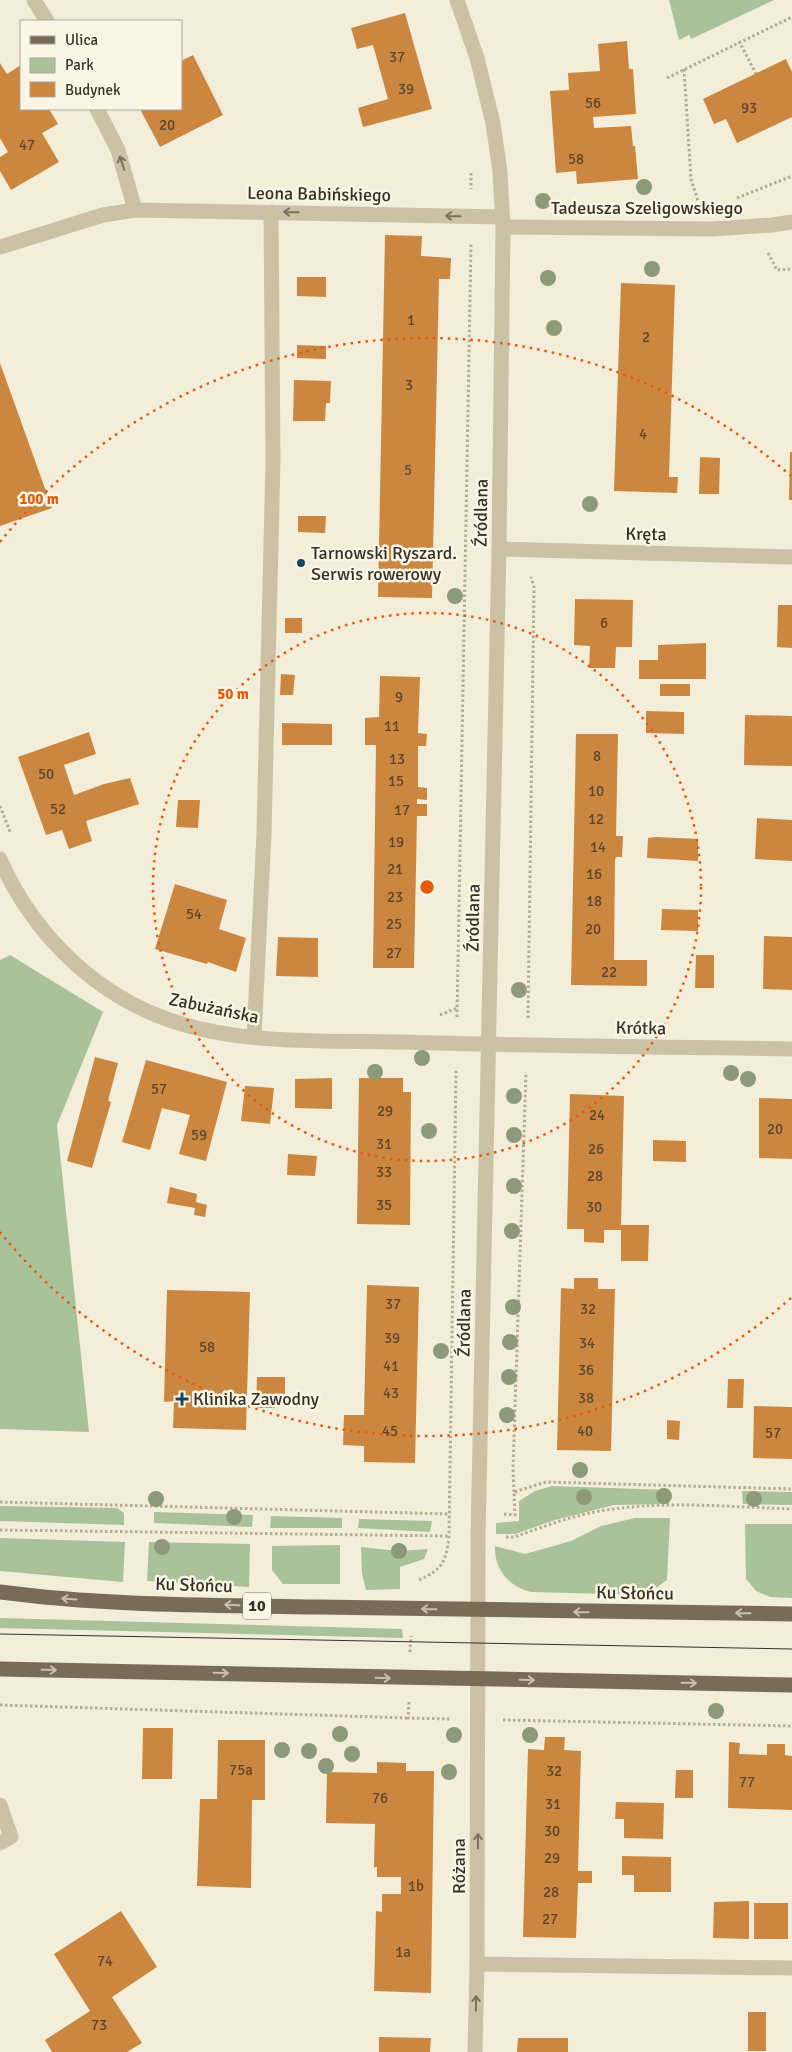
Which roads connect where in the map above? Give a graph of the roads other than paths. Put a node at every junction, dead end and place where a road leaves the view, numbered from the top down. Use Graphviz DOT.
graph roads {
  1 [pos="34,0"];
  2 [pos="456,0"];
  3 [pos="46,20"];
  4 [pos="98,110"];
  5 [pos="135,210"];
  6 [pos="271,212"];
  7 [pos="502,222"];
  8 [pos="792,222"];
  9 [pos="0,247"];
  10 [pos="499,549"];
  11 [pos="792,557"];
  12 [pos="0,859"];
  13 [pos="254,1037"];
  14 [pos="489,1045"];
  15 [pos="792,1049"];
  16 [pos="0,1592"];
  17 [pos="478,1610"];
  18 [pos="792,1614"];
  19 [pos="0,1669"];
  20 [pos="478,1679"];
  21 [pos="792,1685"];
  22 [pos="0,1805"];
  23 [pos="0,1844"];
  24 [pos="477,1964"];
  25 [pos="792,1968"];
  26 [pos="475,2052"];
  1 -- 3 [label="street"];
  2 -- 7 [label="street, Źródlana"];
  5 -- 4 [label="street, one-way"];
  5 -- 6 [label="street, Leona Babińskiego"];
  5 -- 9 [label="street, Leona Babińskiego"];
  7 -- 6 [label="street, Leona Babińskiego, one-way"];
  6 -- 13 [label="street"];
  7 -- 8 [label="street, Tadeusza Szeligowskiego"];
  7 -- 10 [label="street, Źródlana"];
  10 -- 11 [label="street, Kręta"];
  10 -- 14 [label="street, Źródlana"];
  12 -- 13 [label="street, Zabużańska"];
  13 -- 14 [label="street, Zabużańska"];
  14 -- 15 [label="street, Krótka"];
  14 -- 17 [label="street, Źródlana"];
  17 -- 16 [label="main road, Ku Słońcu / 10, one-way"];
  18 -- 17 [label="main road, Ku Słońcu / 10, one-way"];
  17 -- 20 [label="street"];
  19 -- 20 [label="main road, one-way"];
  20 -- 21 [label="main road, one-way"];
  24 -- 20 [label="street, Różana, one-way"];
  22 -- 23 [label="street"];
  24 -- 25 [label="street"];
  26 -- 24 [label="street, Różana, one-way"];
}
